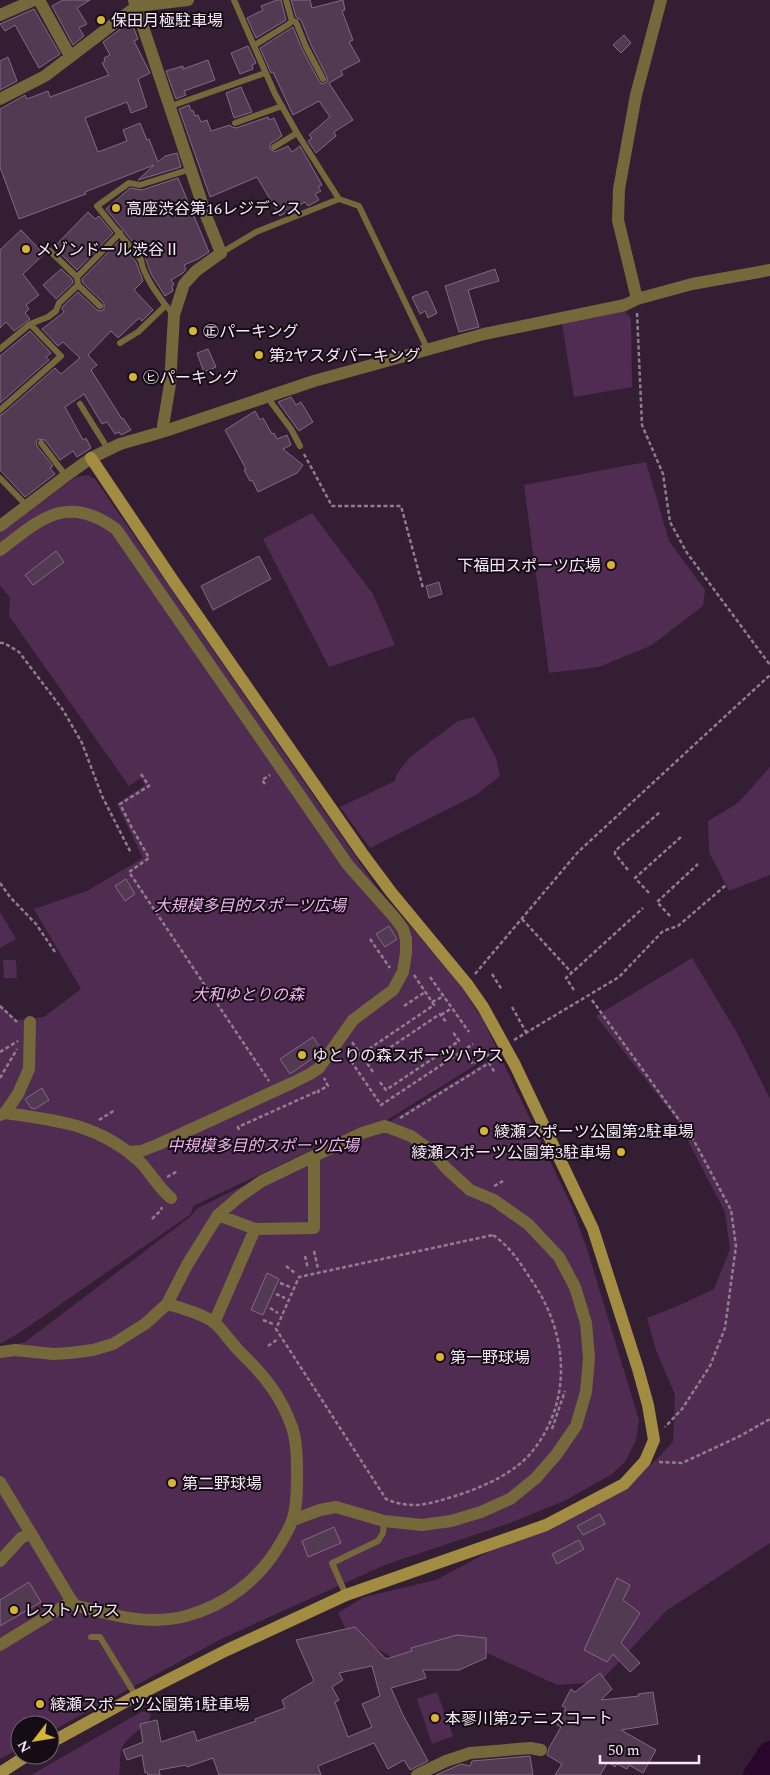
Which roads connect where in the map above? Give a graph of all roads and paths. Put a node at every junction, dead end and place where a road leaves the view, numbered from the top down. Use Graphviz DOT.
graph roads {
  1 [pos="34,0"];
  2 [pos="39,0"];
  3 [pos="188,0"];
  4 [pos="234,0"];
  5 [pos="286,0"];
  6 [pos="661,0"];
  7 [pos="168,1"];
  8 [pos="136,3"];
  9 [pos="0,15"];
  10 [pos="292,21"];
  11 [pos="255,45"];
  12 [pos="70,56"];
  13 [pos="265,73"];
  14 [pos="323,79"];
  15 [pos="0,99"];
  16 [pos="171,106"];
  17 [pos="282,106"];
  18 [pos="236,123"];
  19 [pos="297,133"];
  20 [pos="274,147"];
  21 [pos="191,169"];
  22 [pos="339,198"];
  23 [pos="120,233"];
  24 [pos="50,251"];
  25 [pos="221,253"];
  26 [pos="770,270"];
  27 [pos="76,278"];
  28 [pos="78,285"];
  29 [pos="637,299"];
  30 [pos="100,306"];
  31 [pos="170,311"];
  32 [pos="30,324"];
  33 [pos="120,343"];
  34 [pos="0,349"];
  35 [pos="428,350"];
  36 [pos="267,397"];
  37 [pos="80,404"];
  38 [pos="0,410"];
  39 [pos="162,432"];
  40 [pos="41,443"];
  41 [pos="300,446"];
  42 [pos="108,449"];
  43 [pos="91,458"];
  44 [pos="66,476"];
  45 [pos="0,478"];
  46 [pos="27,506"];
  47 [pos="0,526"];
  48 [pos="0,550"];
  49 [pos="423,588"];
  50 [pos="0,643"];
  51 [pos="770,665"];
  52 [pos="770,675"];
  53 [pos="141,774"];
  54 [pos="660,812"];
  55 [pos="682,836"];
  56 [pos="131,853"];
  57 [pos="698,864"];
  58 [pos="628,870"];
  59 [pos="0,883"];
  60 [pos="726,885"];
  61 [pos="649,893"];
  62 [pos="643,908"];
  63 [pos="670,916"];
  64 [pos="522,919"];
  65 [pos="370,939"];
  66 [pos="55,952"];
  67 [pos="404,961"];
  68 [pos="390,968"];
  69 [pos="572,973"];
  70 [pos="492,974"];
  71 [pos="430,976"];
  72 [pos="468,984"];
  73 [pos="502,990"];
  74 [pos="574,990"];
  75 [pos="425,992"];
  76 [pos="444,996"];
  77 [pos="592,1000"];
  78 [pos="432,1002"];
  79 [pos="0,1006"];
  80 [pos="404,1006"];
  81 [pos="512,1007"];
  82 [pos="452,1008"];
  83 [pos="441,1015"];
  84 [pos="25,1023"];
  85 [pos="447,1023"];
  86 [pos="453,1032"];
  87 [pos="469,1032"];
  88 [pos="526,1032"];
  89 [pos="22,1039"];
  90 [pos="354,1044"];
  91 [pos="474,1044"];
  92 [pos="504,1046"];
  93 [pos="464,1049"];
  94 [pos="361,1055"];
  95 [pos="373,1072"];
  96 [pos="495,1074"];
  97 [pos="0,1078"];
  98 [pos="324,1078"];
  99 [pos="380,1082"];
  100 [pos="276,1090"];
  101 [pos="115,1110"];
  102 [pos="2,1114"];
  103 [pos="386,1126"];
  104 [pos="86,1128"];
  105 [pos="239,1130"];
  106 [pos="128,1152"];
  107 [pos="314,1156"];
  108 [pos="171,1198"];
  109 [pos="218,1215"];
  110 [pos="255,1229"];
  111 [pos="314,1251"];
  112 [pos="305,1256"];
  113 [pos="286,1266"];
  114 [pos="318,1269"];
  115 [pos="308,1270"];
  116 [pos="295,1273"];
  117 [pos="280,1283"];
  118 [pos="290,1287"];
  119 [pos="276,1294"];
  120 [pos="284,1298"];
  121 [pos="167,1304"];
  122 [pos="270,1308"];
  123 [pos="278,1313"];
  124 [pos="263,1320"];
  125 [pos="214,1322"];
  126 [pos="273,1324"];
  127 [pos="278,1339"];
  128 [pos="284,1345"];
  129 [pos="268,1346"];
  130 [pos="0,1352"];
  131 [pos="565,1391"];
  132 [pos="770,1419"];
  133 [pos="552,1429"];
  134 [pos="654,1440"];
  135 [pos="645,1461"];
  136 [pos="0,1482"];
  137 [pos="293,1520"];
  138 [pos="384,1521"];
  139 [pos="31,1532"];
  140 [pos="0,1560"];
  141 [pos="346,1594"];
  142 [pos="72,1601"];
  143 [pos="90,1609"];
  144 [pos="97,1622"];
  145 [pos="91,1637"];
  146 [pos="0,1645"];
  147 [pos="136,1696"];
  148 [pos="60,1738"];
  149 [pos="541,1750"];
  150 [pos="12,1765"];
  151 [pos="0,1773"];
  152 [pos="417,1775"];
  1 -- 9 [label="street"];
  2 -- 12 [label="street"];
  3 -- 7 [label="street"];
  4 -- 11 [label="lane"];
  5 -- 10 [label="lane"];
  6 -- 29 [label="street"];
  7 -- 8 [label="street"];
  8 -- 12 [label="street"];
  8 -- 16 [label="street"];
  10 -- 11 [label="lane"];
  10 -- 14 [label="lane"];
  11 -- 13 [label="lane"];
  12 -- 15 [label="street"];
  13 -- 16 [label="lane"];
  13 -- 17 [label="lane"];
  16 -- 21 [label="street"];
  17 -- 18 [label="lane"];
  17 -- 19 [label="lane"];
  19 -- 20 [label="lane"];
  19 -- 22 [label="lane"];
  21 -- 23 [label="lane"];
  21 -- 25 [label="street"];
  22 -- 25 [label="lane"];
  22 -- 35 [label="lane"];
  23 -- 27 [label="lane"];
  23 -- 31 [label="lane"];
  24 -- 27 [label="lane"];
  25 -- 31 [label="street"];
  26 -- 29 [label="street"];
  27 -- 28 [label="lane"];
  28 -- 30 [label="lane"];
  28 -- 32 [label="lane"];
  29 -- 35 [label="street"];
  29 -- 51 [label="path"];
  31 -- 33 [label="lane"];
  31 -- 39 [label="street"];
  32 -- 34 [label="lane"];
  32 -- 38 [label="lane"];
  35 -- 36 [label="street"];
  36 -- 39 [label="street"];
  36 -- 41 [label="lane"];
  37 -- 42 [label="lane"];
  39 -- 42 [label="street"];
  40 -- 44 [label="lane"];
  41 -- 49 [label="path"];
  42 -- 43 [label="street"];
  43 -- 44 [label="street"];
  43 -- 72 [label="street"];
  44 -- 46 [label="street"];
  45 -- 46 [label="lane"];
  46 -- 47 [label="street"];
  48 -- 67 [label="street"];
  50 -- 56 [label="path"];
  52 -- 64 [label="path"];
  53 -- 100 [label="path"];
  54 -- 58 [label="path"];
  55 -- 61 [label="path"];
  57 -- 63 [label="path"];
  59 -- 66 [label="path"];
  60 -- 88 [label="path"];
  62 -- 69 [label="path"];
  64 -- 69 [label="path"];
  64 -- 72 [label="path"];
  65 -- 68 [label="path"];
  67 -- 75 [label="path"];
  67 -- 100 [label="street"];
  69 -- 74 [label="path"];
  70 -- 73 [label="path"];
  71 -- 76 [label="path"];
  72 -- 92 [label="street"];
  75 -- 78 [label="path"];
  75 -- 80 [label="path"];
  76 -- 78 [label="path"];
  76 -- 82 [label="path"];
  77 -- 134 [label="path"];
  78 -- 94 [label="path"];
  79 -- 84 [label="path"];
  81 -- 88 [label="path"];
  82 -- 83 [label="path"];
  82 -- 87 [label="path"];
  83 -- 85 [label="path"];
  83 -- 95 [label="path"];
  84 -- 102 [label="street"];
  86 -- 99 [label="path"];
  88 -- 92 [label="path"];
  89 -- 97 [label="path"];
  90 -- 94 [label="path"];
  91 -- 93 [label="path"];
  92 -- 93 [label="path"];
  92 -- 134 [label="street"];
  93 -- 94 [label="path"];
  96 -- 103 [label="path"];
  98 -- 105 [label="path"];
  100 -- 106 [label="street"];
  101 -- 104 [label="path"];
  102 -- 104 [label="street"];
  103 -- 107 [label="street"];
  103 -- 138 [label="street"];
  104 -- 106 [label="street"];
  106 -- 108 [label="street"];
  107 -- 109 [label="street"];
  107 -- 110 [label="street"];
  109 -- 110 [label="street"];
  109 -- 121 [label="street"];
  110 -- 125 [label="street"];
  111 -- 114 [label="path"];
  112 -- 115 [label="path"];
  113 -- 116 [label="path"];
  117 -- 118 [label="path"];
  119 -- 120 [label="path"];
  121 -- 125 [label="street"];
  121 -- 130 [label="street"];
  122 -- 123 [label="path"];
  124 -- 126 [label="path"];
  125 -- 137 [label="street"];
  127 -- 129 [label="path"];
  128 -- 128 [label="path"];
  131 -- 133 [label="path"];
  132 -- 135 [label="path"];
  134 -- 135 [label="street"];
  135 -- 141 [label="street"];
  136 -- 139 [label="street"];
  137 -- 138 [label="street"];
  137 -- 143 [label="street"];
  138 -- 141 [label="lane"];
  139 -- 140 [label="street"];
  139 -- 142 [label="street"];
  141 -- 147 [label="street"];
  142 -- 143 [label="street"];
  142 -- 146 [label="street"];
  143 -- 144 [label="street"];
  145 -- 147 [label="lane"];
  147 -- 148 [label="street"];
  149 -- 152 [label="street"];
  150 -- 151 [label="street"];
}
